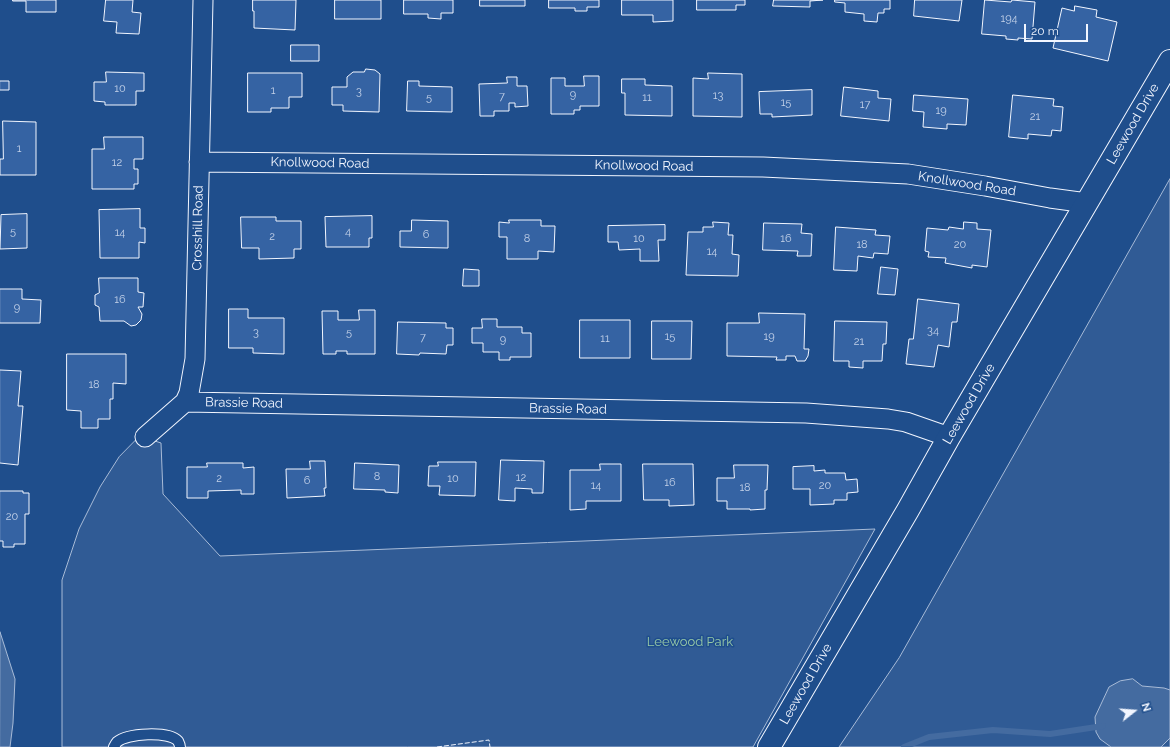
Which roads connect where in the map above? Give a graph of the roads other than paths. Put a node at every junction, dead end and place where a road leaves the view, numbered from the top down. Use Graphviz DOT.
graph roads {
  1 [pos="203,0"];
  2 [pos="1170,61"];
  3 [pos="199,162"];
  4 [pos="1087,203"];
  5 [pos="184,402"];
  6 [pos="145,437"];
  7 [pos="949,437"];
  8 [pos="114,747"];
  9 [pos="180,747"];
  10 [pos="769,747"];
  1 -- 3 [label="street, Crosshill Road"];
  2 -- 4 [label="street, Leewood Drive"];
  3 -- 4 [label="street, Knollwood Road"];
  3 -- 5 [label="street, Crosshill Road"];
  4 -- 7 [label="street, Leewood Drive"];
  5 -- 6 [label="street, Crosshill Road"];
  5 -- 7 [label="street, Brassie Road"];
  7 -- 10 [label="street, Leewood Drive"];
  8 -- 9 [label="lane"];
}
